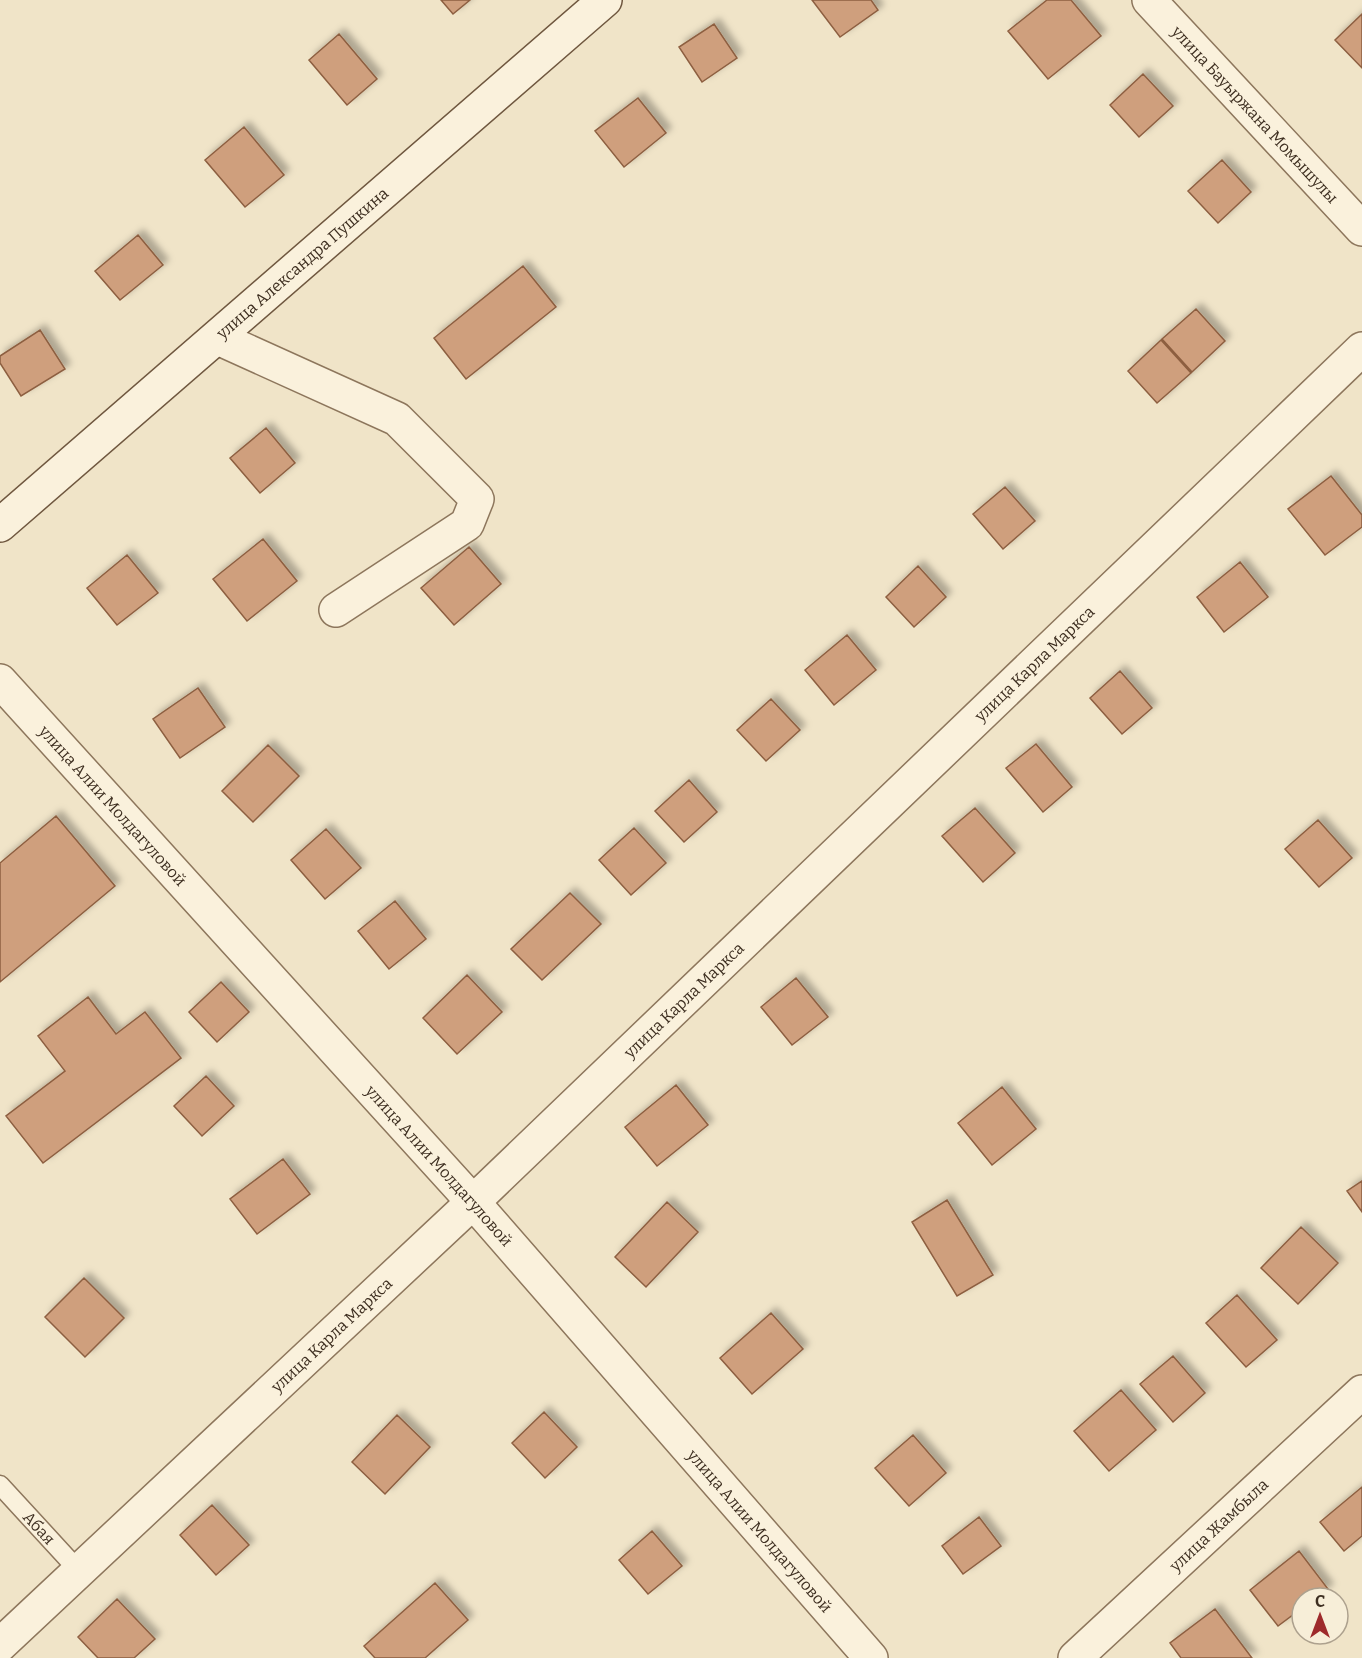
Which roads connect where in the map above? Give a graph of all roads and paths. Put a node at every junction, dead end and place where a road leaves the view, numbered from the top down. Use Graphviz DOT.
graph roads {
  1 [pos="605,0"];
  2 [pos="1149,0"];
  3 [pos="1362,229"];
  4 [pos="218,338"];
  5 [pos="1362,349"];
  6 [pos="0,525"];
  7 [pos="336,610"];
  8 [pos="0,681"];
  9 [pos="473,1202"];
  10 [pos="1362,1392"];
  11 [pos="0,1485"];
  12 [pos="80,1571"];
  13 [pos="0,1645"];
  14 [pos="871,1658"];
  15 [pos="1075,1658"];
  1 -- 4 [label="street, улица Александра Пушкина"];
  2 -- 3 [label="street, улица Бауыржана Момышулы"];
  4 -- 6 [label="street, улица Александра Пушкина"];
  4 -- 7 [label="street"];
  5 -- 9 [label="street, улица Карла Маркса"];
  8 -- 9 [label="street, улица Алии Молдагуловой"];
  9 -- 12 [label="street, улица Карла Маркса"];
  9 -- 14 [label="street, улица Алии Молдагуловой"];
  10 -- 15 [label="street, улица Жамбыла"];
  11 -- 12 [label="lane, Абая"];
  12 -- 13 [label="street, улица Карла Маркса"];
}
